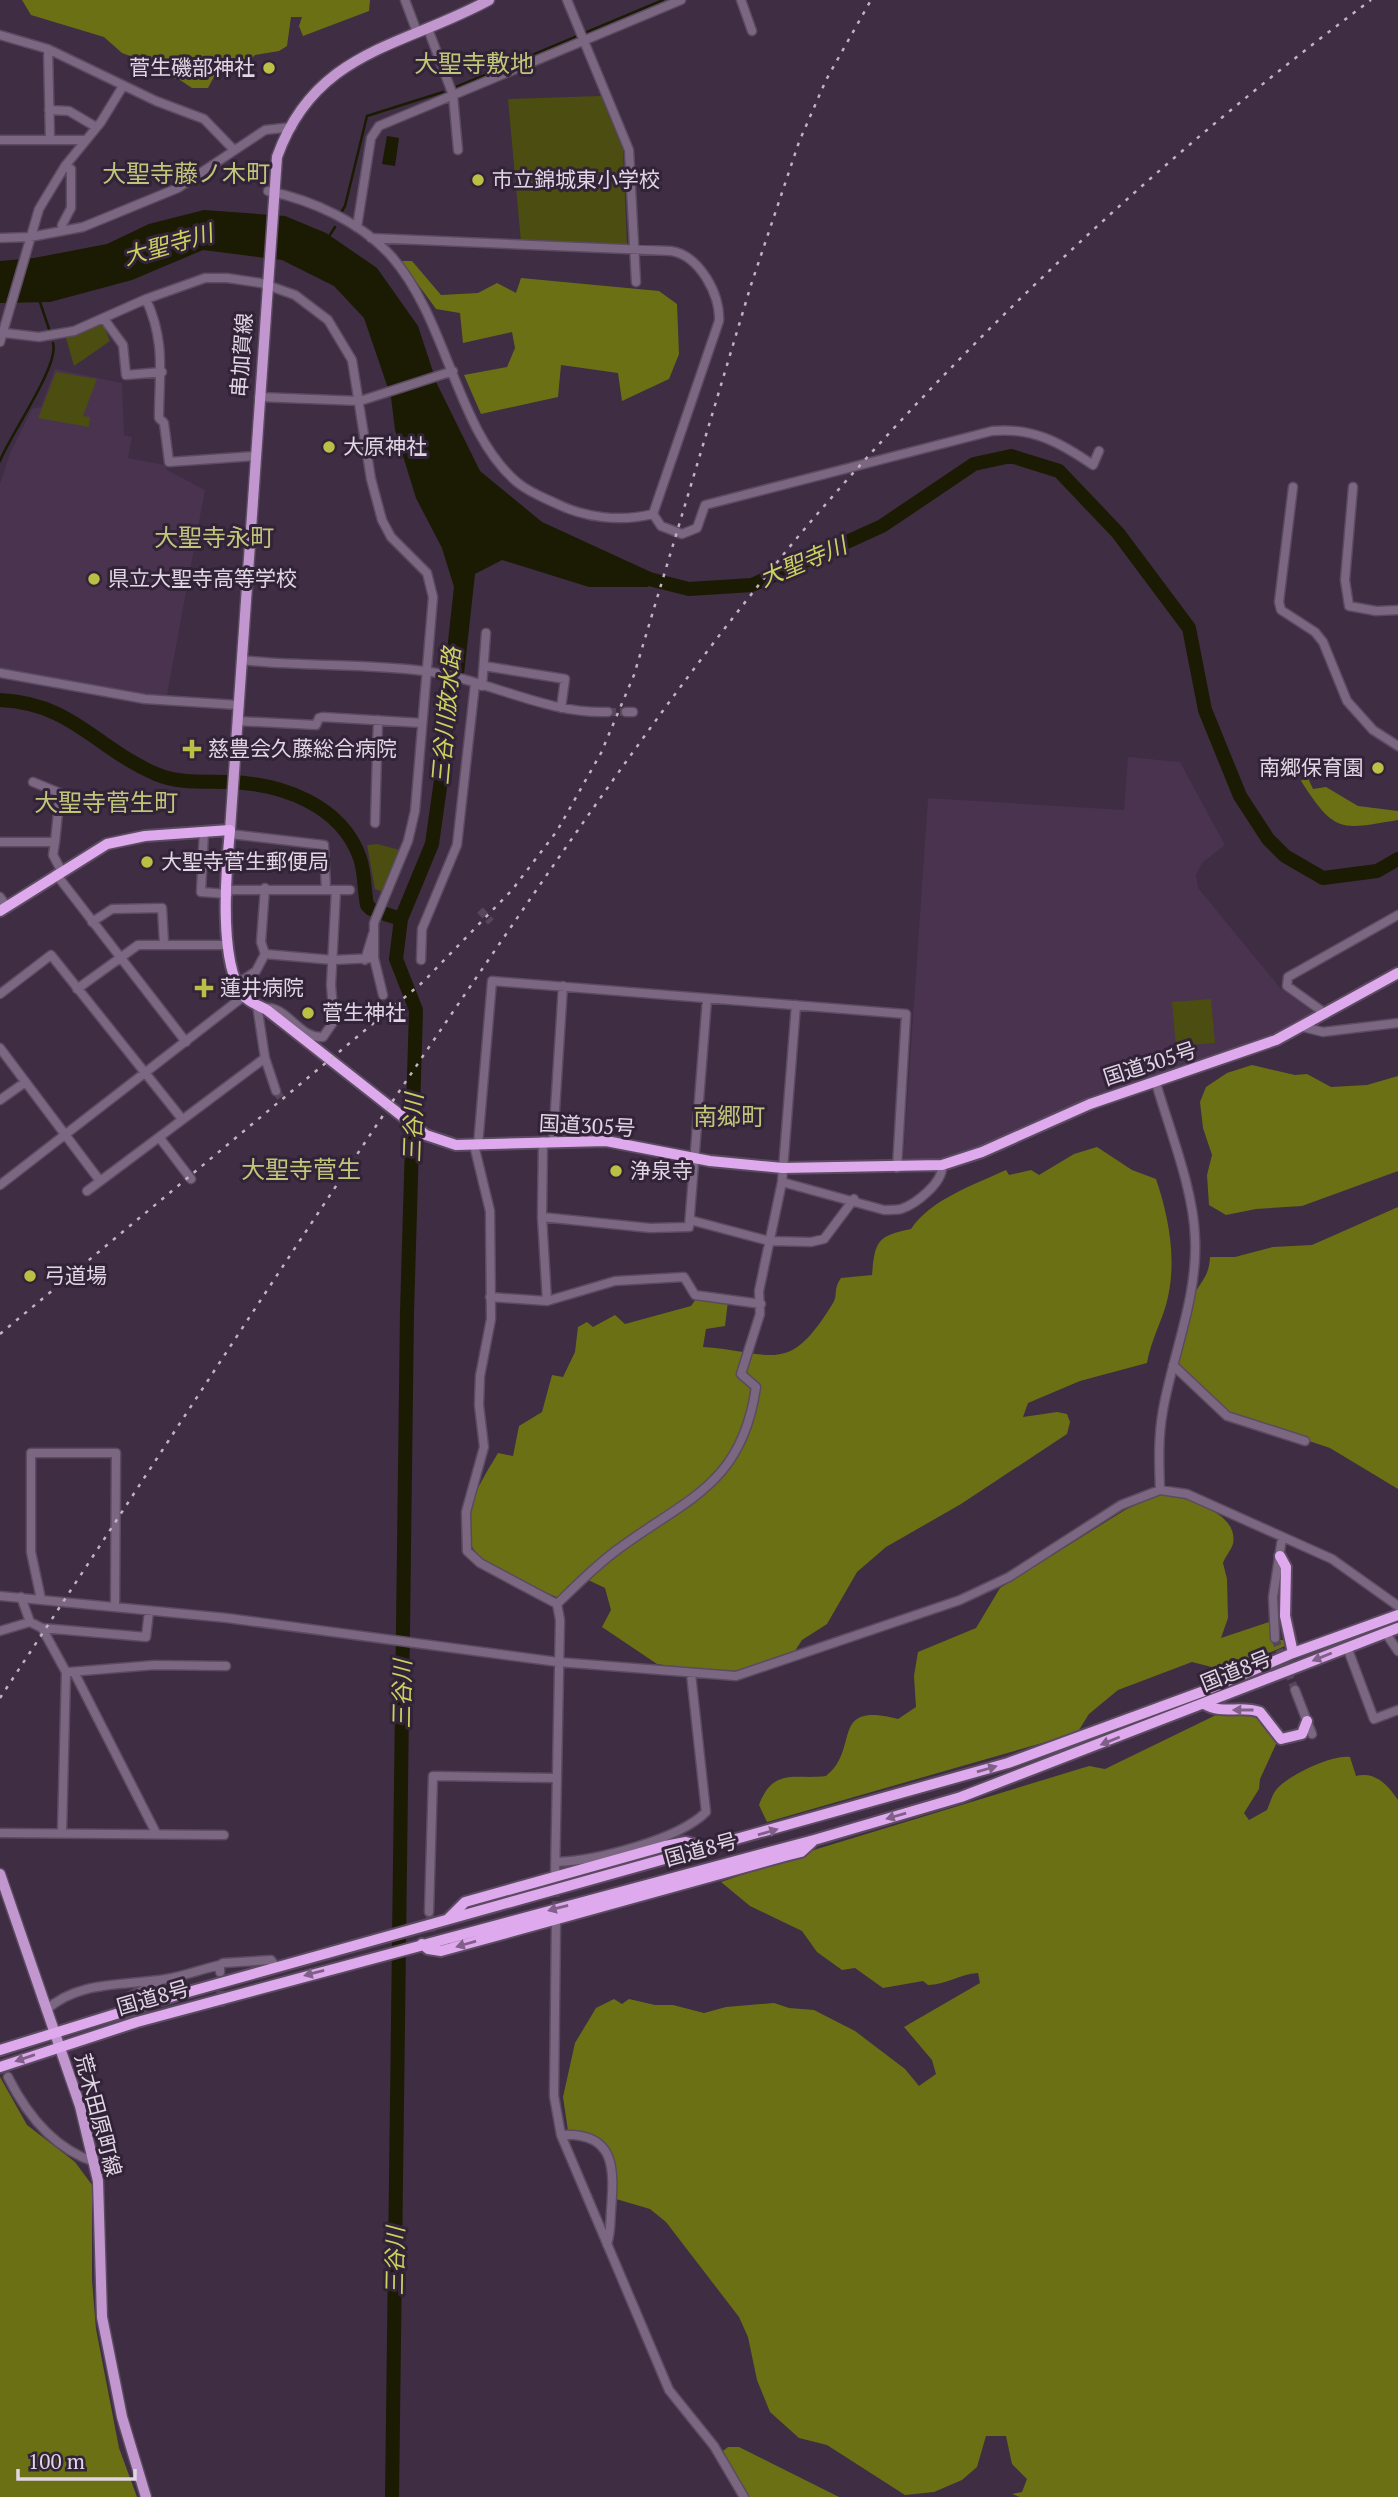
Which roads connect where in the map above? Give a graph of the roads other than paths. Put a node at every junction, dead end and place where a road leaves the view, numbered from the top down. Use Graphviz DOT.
graph roads {
  1 [pos="405,0"];
  2 [pos="567,0"];
  3 [pos="681,0"];
  4 [pos="741,0"];
  5 [pos="486,1"];
  6 [pos="428,29"];
  7 [pos="752,31"];
  8 [pos="417,32"];
  9 [pos="0,35"];
  10 [pos="582,38"];
  11 [pos="48,50"];
  12 [pos="123,86"];
  13 [pos="453,95"];
  14 [pos="49,110"];
  15 [pos="96,127"];
  16 [pos="292,127"];
  17 [pos="50,139"];
  18 [pos="85,139"];
  19 [pos="0,140"];
  20 [pos="234,150"];
  21 [pos="457,150"];
  22 [pos="65,166"];
  23 [pos="272,194"];
  24 [pos="357,227"];
  25 [pos="76,229"];
  26 [pos="0,238"];
  27 [pos="372,238"];
  28 [pos="29,241"];
  29 [pos="635,250"];
  30 [pos="267,282"];
  31 [pos="636,282"];
  32 [pos="146,299"];
  33 [pos="104,319"];
  34 [pos="5,333"];
  35 [pos="0,342"];
  36 [pos="162,372"];
  37 [pos="453,372"];
  38 [pos="259,397"];
  39 [pos="363,400"];
  40 [pos="1099,451"];
  41 [pos="255,456"];
  42 [pos="1293,487"];
  43 [pos="1353,487"];
  44 [pos="653,514"];
  45 [pos="1398,610"];
  46 [pos="486,633"];
  47 [pos="241,660"];
  48 [pos="484,666"];
  49 [pos="429,672"];
  50 [pos="0,673"];
  51 [pos="476,685"];
  52 [pos="238,705"];
  53 [pos="561,708"];
  54 [pos="608,712"];
  55 [pos="378,720"];
  56 [pos="237,721"];
  57 [pos="422,723"];
  58 [pos="1398,746"];
  59 [pos="33,782"];
  60 [pos="375,823"];
  61 [pos="204,831"];
  62 [pos="230,832"];
  63 [pos="0,842"];
  64 [pos="55,842"];
  65 [pos="59,872"];
  66 [pos="265,888"];
  67 [pos="326,890"];
  68 [pos="336,890"];
  69 [pos="350,890"];
  70 [pos="228,892"];
  71 [pos="2,905"];
  72 [pos="1398,915"];
  73 [pos="92,922"];
  74 [pos="164,943"];
  75 [pos="226,945"];
  76 [pos="265,954"];
  77 [pos="119,957"];
  78 [pos="369,959"];
  79 [pos="332,960"];
  80 [pos="421,960"];
  81 [pos="1398,973"];
  82 [pos="237,984"];
  83 [pos="563,986"];
  84 [pos="77,989"];
  85 [pos="0,994"];
  86 [pos="383,995"];
  87 [pos="244,996"];
  88 [pos="707,999"];
  89 [pos="796,1005"];
  90 [pos="260,1006"];
  91 [pos="1326,1014"];
  92 [pos="1398,1023"];
  93 [pos="1303,1027"];
  94 [pos="186,1042"];
  95 [pos="0,1048"];
  96 [pos="265,1058"];
  97 [pos="145,1074"];
  98 [pos="24,1083"];
  99 [pos="1156,1083"];
  100 [pos="276,1091"];
  101 [pos="0,1101"];
  102 [pos="182,1119"];
  103 [pos="65,1135"];
  104 [pos="159,1137"];
  105 [pos="548,1141"];
  106 [pos="476,1145"];
  107 [pos="694,1157"];
  108 [pos="942,1166"];
  109 [pos="783,1168"];
  110 [pos="897,1168"];
  111 [pos="191,1179"];
  112 [pos="100,1181"];
  113 [pos="782,1182"];
  114 [pos="0,1185"];
  115 [pos="87,1191"];
  116 [pos="854,1199"];
  117 [pos="542,1217"];
  118 [pos="690,1220"];
  119 [pos="769,1241"];
  120 [pos="490,1297"];
  121 [pos="547,1301"];
  122 [pos="761,1304"];
  123 [pos="1173,1365"];
  124 [pos="1305,1441"];
  125 [pos="1160,1490"];
  126 [pos="1282,1538"];
  127 [pos="1280,1556"];
  128 [pos="0,1596"];
  129 [pos="21,1597"];
  130 [pos="41,1599"];
  131 [pos="557,1604"];
  132 [pos="1398,1606"];
  133 [pos="115,1607"];
  134 [pos="149,1611"];
  135 [pos="1398,1615"];
  136 [pos="30,1622"];
  137 [pos="42,1628"];
  138 [pos="1398,1628"];
  139 [pos="0,1630"];
  140 [pos="1385,1632"];
  141 [pos="1275,1638"];
  142 [pos="1347,1647"];
  143 [pos="1398,1651"];
  144 [pos="1293,1653"];
  145 [pos="558,1662"];
  146 [pos="226,1666"];
  147 [pos="70,1672"];
  148 [pos="691,1674"];
  149 [pos="1294,1690"];
  150 [pos="1204,1704"];
  151 [pos="1398,1710"];
  152 [pos="1307,1721"];
  153 [pos="1312,1734"];
  154 [pos="555,1778"];
  155 [pos="62,1832"];
  156 [pos="0,1833"];
  157 [pos="156,1833"];
  158 [pos="224,1835"];
  159 [pos="814,1840"];
  160 [pos="712,1848"];
  161 [pos="556,1862"];
  162 [pos="0,1874"];
  163 [pos="555,1877"];
  164 [pos="429,1912"];
  165 [pos="448,1919"];
  166 [pos="556,1920"];
  167 [pos="421,1944"];
  168 [pos="276,1967"];
  169 [pos="168,1978"];
  170 [pos="46,2010"];
  171 [pos="126,2010"];
  172 [pos="55,2032"];
  173 [pos="60,2046"];
  174 [pos="0,2050"];
  175 [pos="0,2067"];
  176 [pos="8,2077"];
  177 [pos="561,2135"];
  178 [pos="95,2162"];
  179 [pos="607,2244"];
  180 [pos="146,2497"];
  181 [pos="744,2497"];
  1 -- 8 [label="street"];
  2 -- 10 [label="street"];
  3 -- 10 [label="street"];
  4 -- 7 [label="street"];
  5 -- 6 [label="main road, 串加賀線"];
  6 -- 8 [label="main road, 串加賀線"];
  6 -- 13 [label="street"];
  8 -- 16 [label="main road, 串加賀線"];
  9 -- 11 [label="street"];
  10 -- 13 [label="street"];
  10 -- 29 [label="street"];
  11 -- 12 [label="street"];
  11 -- 14 [label="street"];
  12 -- 15 [label="street"];
  12 -- 20 [label="street"];
  13 -- 21 [label="street"];
  13 -- 24 [label="street"];
  14 -- 15 [label="street"];
  14 -- 17 [label="street"];
  15 -- 18 [label="street"];
  16 -- 20 [label="street"];
  16 -- 23 [label="main road, 串加賀線"];
  17 -- 18 [label="street"];
  17 -- 19 [label="street"];
  18 -- 22 [label="street"];
  20 -- 25 [label="street"];
  22 -- 25 [label="street"];
  22 -- 28 [label="street"];
  23 -- 24 [label="street"];
  23 -- 30 [label="main road, 串加賀線"];
  24 -- 27 [label="street"];
  25 -- 28 [label="street"];
  26 -- 28 [label="street"];
  27 -- 29 [label="street"];
  27 -- 37 [label="street"];
  28 -- 34 [label="street"];
  29 -- 31 [label="street"];
  29 -- 44 [label="street"];
  30 -- 32 [label="street"];
  30 -- 38 [label="main road, 串加賀線"];
  30 -- 39 [label="street"];
  32 -- 33 [label="street"];
  32 -- 36 [label="street"];
  33 -- 34 [label="street"];
  33 -- 36 [label="street"];
  34 -- 35 [label="street"];
  36 -- 41 [label="street"];
  37 -- 39 [label="street"];
  37 -- 44 [label="street"];
  38 -- 39 [label="street"];
  38 -- 41 [label="main road, 串加賀線"];
  39 -- 49 [label="street"];
  40 -- 44 [label="street"];
  41 -- 47 [label="main road, 串加賀線"];
  42 -- 58 [label="street"];
  43 -- 45 [label="street"];
  46 -- 48 [label="street"];
  47 -- 49 [label="street"];
  47 -- 52 [label="main road, 串加賀線"];
  48 -- 51 [label="street"];
  48 -- 53 [label="street"];
  49 -- 51 [label="street"];
  49 -- 57 [label="street"];
  50 -- 52 [label="street"];
  51 -- 53 [label="street"];
  51 -- 80 [label="street"];
  52 -- 56 [label="main road, 串加賀線"];
  53 -- 54 [label="street"];
  55 -- 56 [label="street"];
  55 -- 57 [label="street"];
  55 -- 60 [label="street"];
  56 -- 62 [label="main road, 串加賀線"];
  57 -- 78 [label="street"];
  59 -- 64 [label="street"];
  61 -- 62 [label="highway"];
  61 -- 65 [label="highway"];
  61 -- 70 [label="street"];
  62 -- 67 [label="street"];
  62 -- 70 [label="highway, 国道305号"];
  63 -- 64 [label="street"];
  64 -- 65 [label="street"];
  65 -- 71 [label="highway"];
  65 -- 73 [label="street"];
  66 -- 67 [label="street"];
  66 -- 70 [label="street"];
  66 -- 76 [label="street"];
  67 -- 68 [label="street"];
  68 -- 69 [label="street"];
  68 -- 79 [label="street"];
  70 -- 75 [label="highway, 国道305号"];
  72 -- 91 [label="street"];
  73 -- 74 [label="street"];
  73 -- 77 [label="street"];
  74 -- 75 [label="street"];
  74 -- 77 [label="street"];
  75 -- 82 [label="highway, 国道305号"];
  76 -- 79 [label="street"];
  76 -- 82 [label="street"];
  77 -- 84 [label="street"];
  77 -- 94 [label="street"];
  78 -- 79 [label="street"];
  78 -- 86 [label="street"];
  79 -- 90 [label="street"];
  81 -- 91 [label="highway, 国道305号"];
  82 -- 87 [label="highway, 国道305号"];
  83 -- 88 [label="street"];
  83 -- 105 [label="street"];
  83 -- 106 [label="street"];
  84 -- 85 [label="street"];
  84 -- 97 [label="street"];
  87 -- 90 [label="highway, 国道305号"];
  87 -- 94 [label="street"];
  88 -- 89 [label="street"];
  88 -- 107 [label="street"];
  89 -- 109 [label="street"];
  89 -- 110 [label="street"];
  90 -- 96 [label="street"];
  90 -- 106 [label="highway, 国道305号"];
  91 -- 93 [label="highway, 国道305号"];
  92 -- 93 [label="street"];
  93 -- 99 [label="highway, 国道305号"];
  94 -- 97 [label="street"];
  95 -- 98 [label="street"];
  96 -- 100 [label="street"];
  96 -- 102 [label="street"];
  97 -- 102 [label="street"];
  97 -- 103 [label="street"];
  98 -- 101 [label="street"];
  98 -- 103 [label="street"];
  99 -- 108 [label="highway, 国道305号"];
  99 -- 123 [label="street"];
  102 -- 104 [label="street"];
  103 -- 112 [label="street"];
  103 -- 114 [label="street"];
  104 -- 111 [label="street"];
  104 -- 112 [label="street"];
  105 -- 106 [label="highway, 国道305号"];
  105 -- 107 [label="highway, 国道305号"];
  105 -- 117 [label="street"];
  106 -- 120 [label="street"];
  107 -- 109 [label="highway, 国道305号"];
  107 -- 118 [label="street"];
  108 -- 110 [label="highway, 国道305号"];
  108 -- 116 [label="street"];
  109 -- 110 [label="highway, 国道305号"];
  109 -- 113 [label="street"];
  112 -- 115 [label="street"];
  113 -- 116 [label="street"];
  113 -- 119 [label="street"];
  116 -- 119 [label="street"];
  117 -- 118 [label="street"];
  117 -- 121 [label="street"];
  118 -- 119 [label="street"];
  119 -- 122 [label="street"];
  120 -- 121 [label="street"];
  120 -- 131 [label="street"];
  121 -- 122 [label="street"];
  122 -- 131 [label="street"];
  123 -- 124 [label="street"];
  123 -- 125 [label="street"];
  125 -- 126 [label="street"];
  125 -- 148 [label="street"];
  126 -- 127 [label="street"];
  126 -- 132 [label="street"];
  127 -- 141 [label="street"];
  127 -- 144 [label="highway"];
  128 -- 129 [label="street"];
  129 -- 130 [label="street"];
  129 -- 136 [label="street"];
  130 -- 133 [label="street"];
  130 -- 133 [label="street"];
  131 -- 145 [label="street"];
  133 -- 134 [label="street"];
  134 -- 137 [label="street"];
  134 -- 145 [label="street"];
  135 -- 144 [label="highway, 国道8号"];
  136 -- 137 [label="street"];
  136 -- 139 [label="street"];
  137 -- 147 [label="street"];
  138 -- 140 [label="highway, 国道8号"];
  140 -- 142 [label="highway, 国道8号"];
  140 -- 143 [label="street"];
  142 -- 150 [label="highway, 国道8号, one-way"];
  142 -- 151 [label="street"];
  160 -- 144 [label="highway, 国道8号, one-way"];
  145 -- 148 [label="street"];
  145 -- 154 [label="street"];
  146 -- 147 [label="street"];
  147 -- 155 [label="street"];
  147 -- 157 [label="street"];
  148 -- 161 [label="street"];
  149 -- 152 [label="street"];
  152 -- 150 [label="highway, one-way"];
  150 -- 159 [label="highway, 国道8号, one-way"];
  152 -- 153 [label="street"];
  154 -- 161 [label="street"];
  154 -- 164 [label="street"];
  155 -- 156 [label="street"];
  155 -- 157 [label="street"];
  157 -- 158 [label="street"];
  159 -- 166 [label="highway"];
  159 -- 167 [label="highway, 国道8号, one-way"];
  160 -- 163 [label="highway"];
  160 -- 165 [label="highway, 国道8号"];
  161 -- 163 [label="street"];
  162 -- 170 [label="main road, 荒木田原町線"];
  163 -- 165 [label="highway"];
  165 -- 168 [label="highway, 国道8号"];
  166 -- 167 [label="highway, one-way"];
  166 -- 177 [label="street"];
  167 -- 173 [label="highway, 国道8号, one-way"];
  168 -- 169 [label="street"];
  168 -- 171 [label="highway, 国道8号"];
  169 -- 170 [label="street"];
  169 -- 171 [label="street"];
  170 -- 172 [label="main road, 荒木田原町線"];
  171 -- 172 [label="highway, 国道8号"];
  172 -- 173 [label="main road, 荒木田原町線"];
  172 -- 174 [label="highway, 国道8号"];
  173 -- 175 [label="highway, 国道8号, one-way"];
  173 -- 178 [label="main road, 荒木田原町線"];
  176 -- 178 [label="street"];
  177 -- 179 [label="street"];
  177 -- 179 [label="street"];
  178 -- 180 [label="main road, 荒木田原町線"];
  179 -- 181 [label="street"];
}
